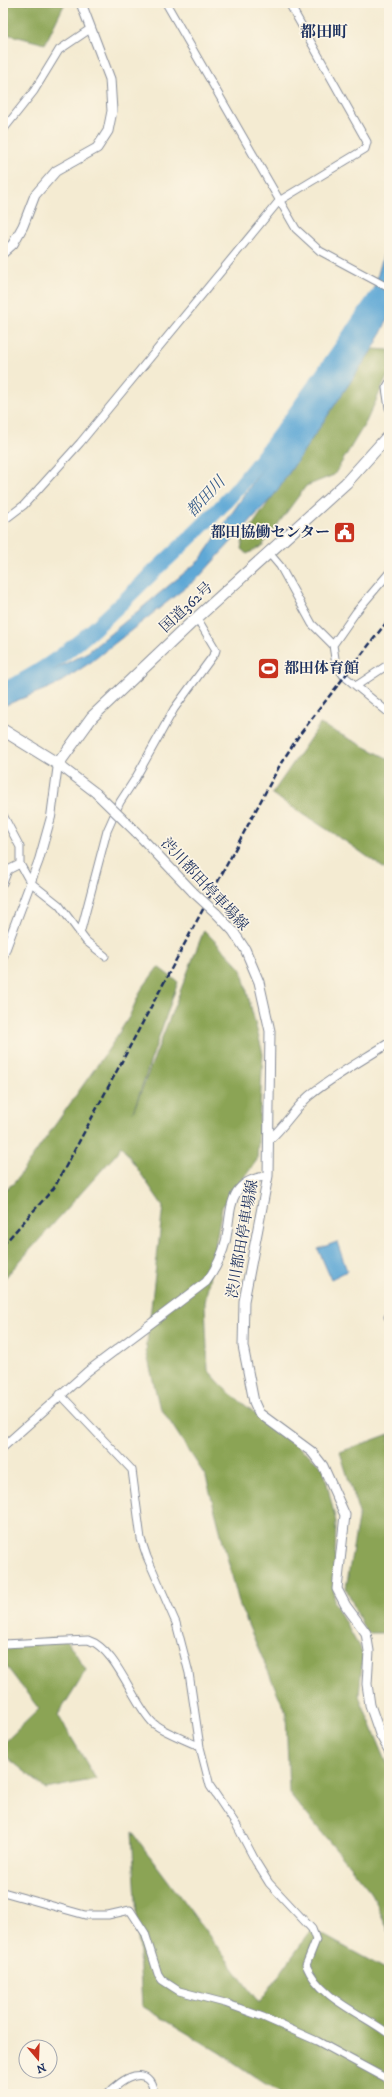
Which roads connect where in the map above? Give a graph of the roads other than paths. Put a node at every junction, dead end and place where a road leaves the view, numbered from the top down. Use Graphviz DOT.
graph roads {
  1 [pos="81,3"];
  2 [pos="166,3"];
  3 [pos="289,3"];
  4 [pos="90,29"];
  5 [pos="3,130"];
  6 [pos="279,201"];
  7 [pos="3,253"];
  8 [pos="389,288"];
  9 [pos="389,383"];
  10 [pos="389,408"];
  11 [pos="389,436"];
  12 [pos="3,521"];
  13 [pos="269,553"];
  14 [pos="389,573"];
  15 [pos="197,618"];
  16 [pos="334,645"];
  17 [pos="389,664"];
  18 [pos="356,686"];
  19 [pos="389,713"];
  20 [pos="3,730"];
  21 [pos="58,764"];
  22 [pos="3,815"];
  23 [pos="20,864"];
  24 [pos="30,882"];
  25 [pos="3,883"];
  26 [pos="80,934"];
  27 [pos="3,956"];
  28 [pos="104,956"];
  29 [pos="389,1043"];
  30 [pos="270,1139"];
  31 [pos="268,1176"];
  32 [pos="60,1394"];
  33 [pos="3,1447"];
  34 [pos="3,1644"];
  35 [pos="200,1747"];
  36 [pos="389,1750"];
  37 [pos="3,1892"];
  38 [pos="389,2034"];
  39 [pos="389,2080"];
  40 [pos="108,2094"];
  41 [pos="154,2094"];
  1 -- 4 [label="main road"];
  2 -- 6 [label="street"];
  3 -- 6 [label="street"];
  4 -- 5 [label="street"];
  4 -- 7 [label="main road"];
  6 -- 8 [label="street"];
  6 -- 12 [label="street"];
  9 -- 10 [label="street"];
  11 -- 13 [label="highway, 国道362号"];
  13 -- 15 [label="highway, 国道362号"];
  13 -- 16 [label="street"];
  14 -- 16 [label="street"];
  15 -- 21 [label="highway, 国道362号"];
  15 -- 26 [label="street"];
  16 -- 18 [label="street"];
  17 -- 18 [label="street"];
  18 -- 19 [label="street"];
  20 -- 21 [label="highway"];
  21 -- 24 [label="street"];
  21 -- 30 [label="main road, 渋川都田停車場線, bridge"];
  22 -- 23 [label="street"];
  23 -- 24 [label="street"];
  23 -- 25 [label="street"];
  24 -- 26 [label="street"];
  24 -- 27 [label="street"];
  26 -- 28 [label="street"];
  29 -- 30 [label="street"];
  30 -- 31 [label="main road, 渋川都田停車場線"];
  31 -- 32 [label="street"];
  31 -- 36 [label="main road, 渋川都田停車場線"];
  32 -- 33 [label="street"];
  32 -- 35 [label="street"];
  34 -- 35 [label="street"];
  35 -- 38 [label="street"];
  37 -- 39 [label="street"];
  40 -- 41 [label="street"];
}
